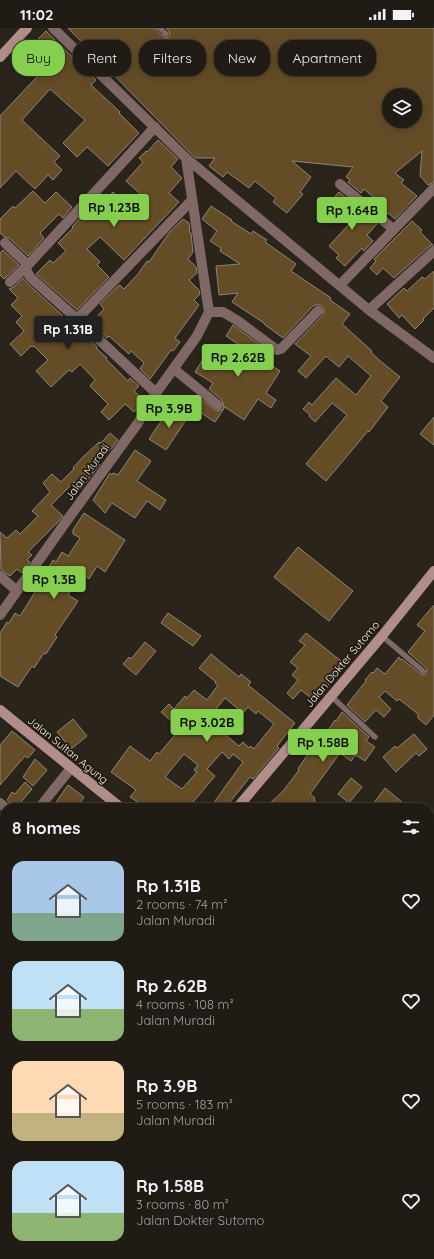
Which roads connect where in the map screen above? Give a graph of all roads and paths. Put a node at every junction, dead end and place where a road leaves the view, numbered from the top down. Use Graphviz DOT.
graph roads {
  1 [pos="27,28"];
  2 [pos="53,28"];
  3 [pos="160,28"];
  4 [pos="166,34"];
  5 [pos="0,57"];
  6 [pos="155,127"];
  7 [pos="186,158"];
  8 [pos="340,184"];
  9 [pos="434,188"];
  10 [pos="192,200"];
  11 [pos="394,229"];
  12 [pos="5,243"];
  13 [pos="434,251"];
  14 [pos="27,266"];
  15 [pos="10,282"];
  16 [pos="340,285"];
  17 [pos="369,310"];
  18 [pos="318,311"];
  19 [pos="209,312"];
  20 [pos="78,319"];
  21 [pos="434,358"];
  22 [pos="174,369"];
  23 [pos="156,393"];
  24 [pos="218,405"];
  25 [pos="434,571"];
  26 [pos="0,576"];
  27 [pos="17,591"];
  28 [pos="0,615"];
  29 [pos="382,636"];
  30 [pos="423,672"];
  31 [pos="331,696"];
  32 [pos="0,710"];
  33 [pos="375,737"];
  34 [pos="71,768"];
  35 [pos="44,803"];
  36 [pos="115,803"];
  37 [pos="241,803"];
  1 -- 5 [label="main road"];
  2 -- 6 [label="street"];
  3 -- 4 [label="lane"];
  6 -- 7 [label="street"];
  6 -- 14 [label="street"];
  7 -- 10 [label="street"];
  7 -- 16 [label="street"];
  8 -- 11 [label="street"];
  9 -- 11 [label="street"];
  10 -- 19 [label="street"];
  10 -- 20 [label="street"];
  11 -- 16 [label="street"];
  12 -- 14 [label="street"];
  13 -- 17 [label="street"];
  14 -- 15 [label="street"];
  14 -- 20 [label="street"];
  16 -- 17 [label="street"];
  17 -- 21 [label="street"];
  18 -- 19 [label="street"];
  19 -- 22 [label="street, Jalan Muradi"];
  20 -- 23 [label="street"];
  22 -- 23 [label="street, Jalan Muradi"];
  22 -- 24 [label="street"];
  23 -- 27 [label="street, Jalan Muradi"];
  25 -- 29 [label="main road, Jalan Dokter Sutomo"];
  26 -- 27 [label="street"];
  27 -- 28 [label="street, Jalan Muradi"];
  29 -- 30 [label="lane"];
  29 -- 31 [label="main road, Jalan Dokter Sutomo"];
  31 -- 33 [label="lane"];
  31 -- 37 [label="main road, Jalan Dokter Sutomo"];
  32 -- 34 [label="main road, Jalan Sultan Agung"];
  34 -- 35 [label="street"];
  34 -- 36 [label="main road, Jalan Sultan Agung"];
}
